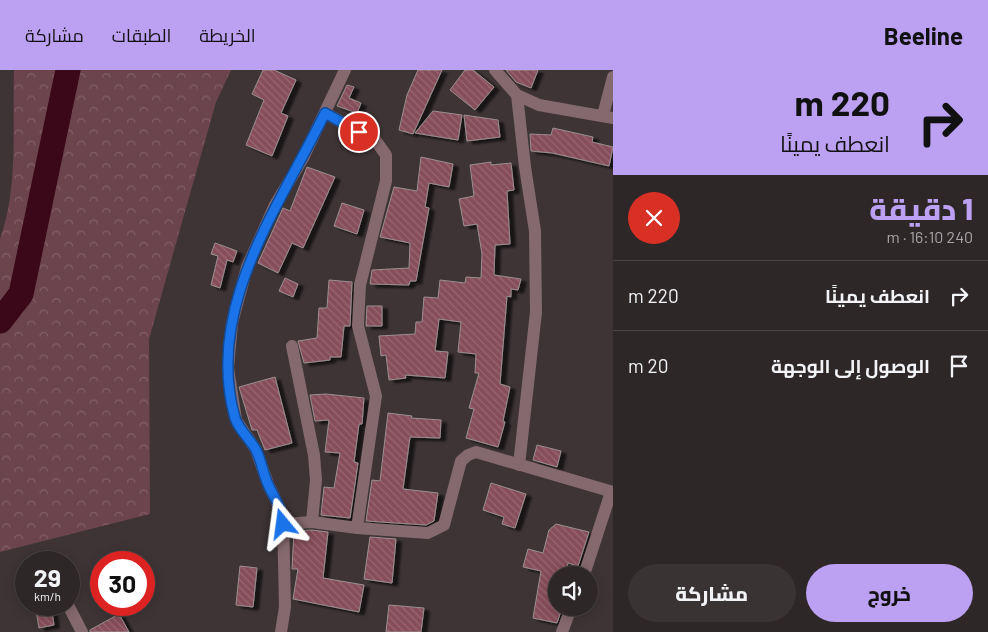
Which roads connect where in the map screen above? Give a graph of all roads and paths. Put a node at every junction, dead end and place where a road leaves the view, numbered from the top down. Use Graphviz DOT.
graph roads {
  1 [pos="345,70"];
  2 [pos="495,70"];
  3 [pos="613,78"];
  4 [pos="517,95"];
  5 [pos="325,113"];
  6 [pos="608,116"];
  7 [pos="292,346"];
  8 [pos="519,465"];
  9 [pos="612,492"];
  10 [pos="312,522"];
  11 [pos="283,524"];
  12 [pos="357,528"];
  13 [pos="587,566"];
  14 [pos="74,616"];
  15 [pos="568,616"];
  16 [pos="82,632"];
  17 [pos="281,632"];
  18 [pos="562,632"];
  1 -- 5 [label="street"];
  2 -- 4 [label="street"];
  3 -- 6 [label="street"];
  4 -- 6 [label="street"];
  4 -- 8 [label="street"];
  5 -- 11 [label="street"];
  5 -- 12 [label="street"];
  7 -- 10 [label="street"];
  8 -- 9 [label="street"];
  8 -- 12 [label="street"];
  9 -- 13 [label="street"];
  10 -- 11 [label="street"];
  10 -- 12 [label="street"];
  11 -- 17 [label="street"];
  14 -- 16 [label="street"];
  15 -- 18 [label="street"];
}
